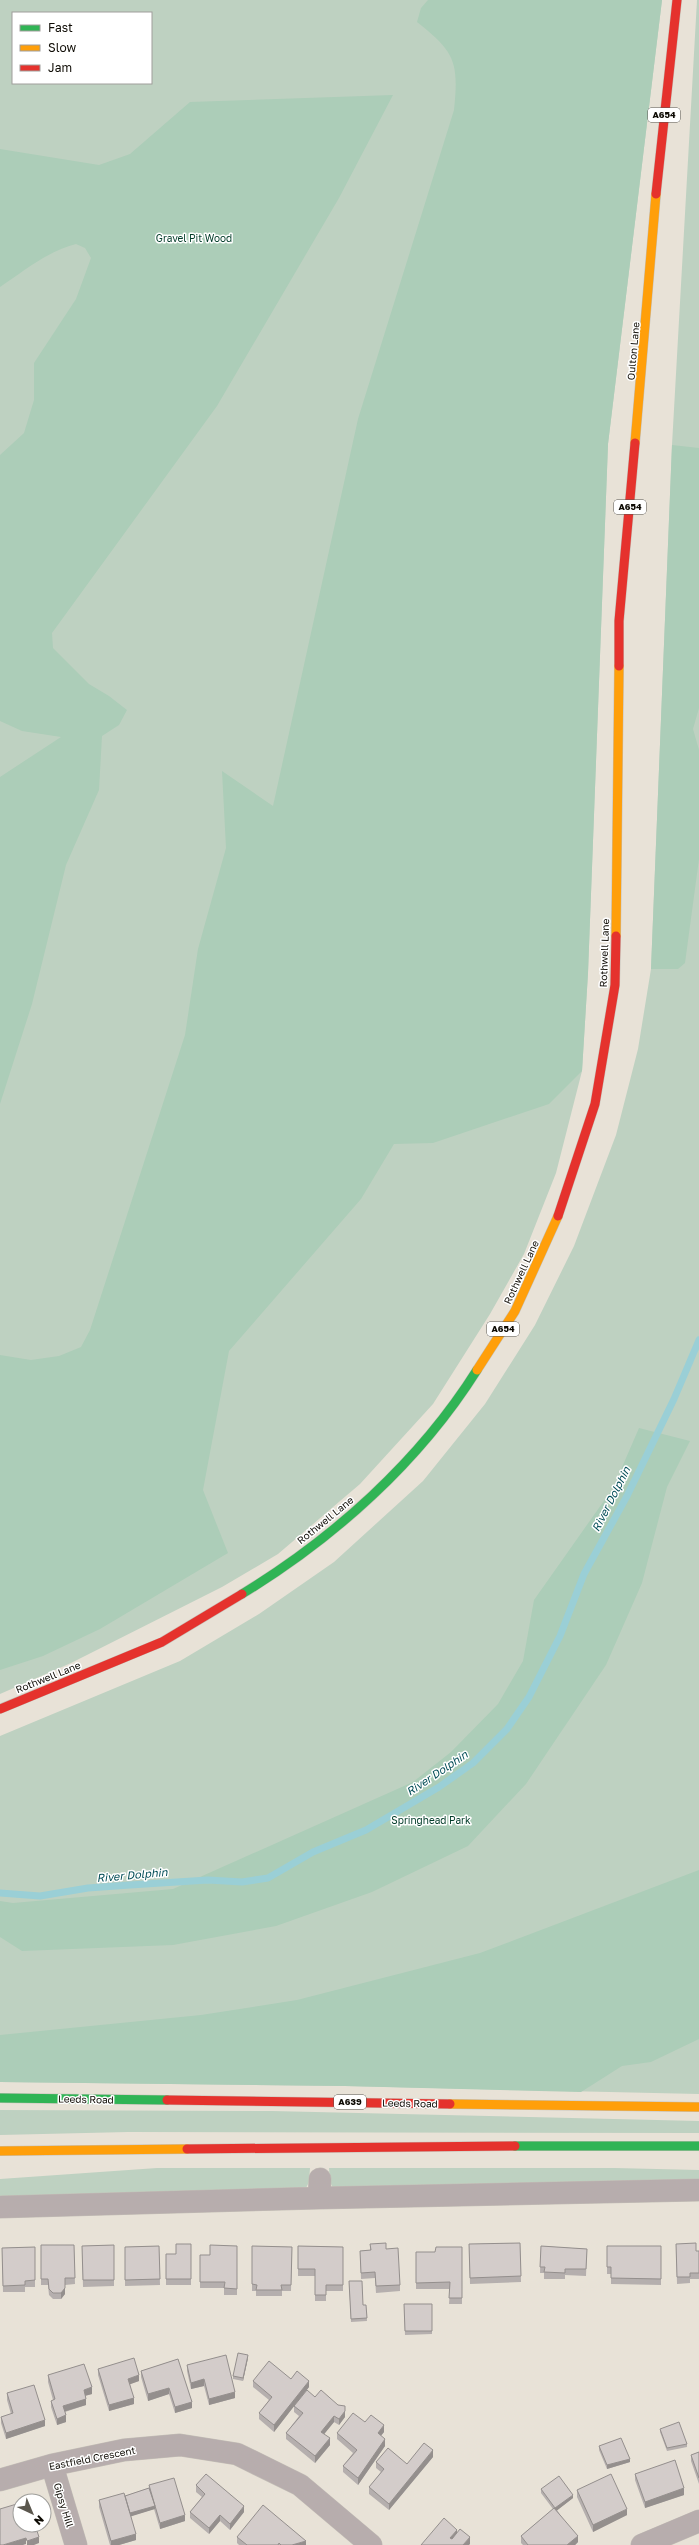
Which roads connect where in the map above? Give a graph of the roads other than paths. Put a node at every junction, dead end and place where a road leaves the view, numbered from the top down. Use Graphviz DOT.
graph roads {
  1 [pos="677,0"];
  2 [pos="618,705"];
  3 [pos="0,1709"];
  4 [pos="0,2098"];
  5 [pos="699,2107"];
  6 [pos="699,2146"];
  7 [pos="0,2151"];
  8 [pos="699,2190"];
  9 [pos="0,2207"];
  10 [pos="52,2465"];
  11 [pos="0,2480"];
  12 [pos="699,2521"];
  13 [pos="76,2545"];
  14 [pos="371,2545"];
  15 [pos="642,2545"];
  1 -- 2 [label="main road, Oulton Lane / A654"];
  2 -- 3 [label="main road, Rothwell Lane / A654"];
  4 -- 5 [label="main road, Leeds Road / A639"];
  6 -- 7 [label="main road"];
  8 -- 9 [label="street"];
  10 -- 11 [label="street, Eastfield Crescent"];
  10 -- 13 [label="street, Gipsy Hill"];
  10 -- 14 [label="street, Eastfield Crescent"];
  12 -- 15 [label="street"];
}
